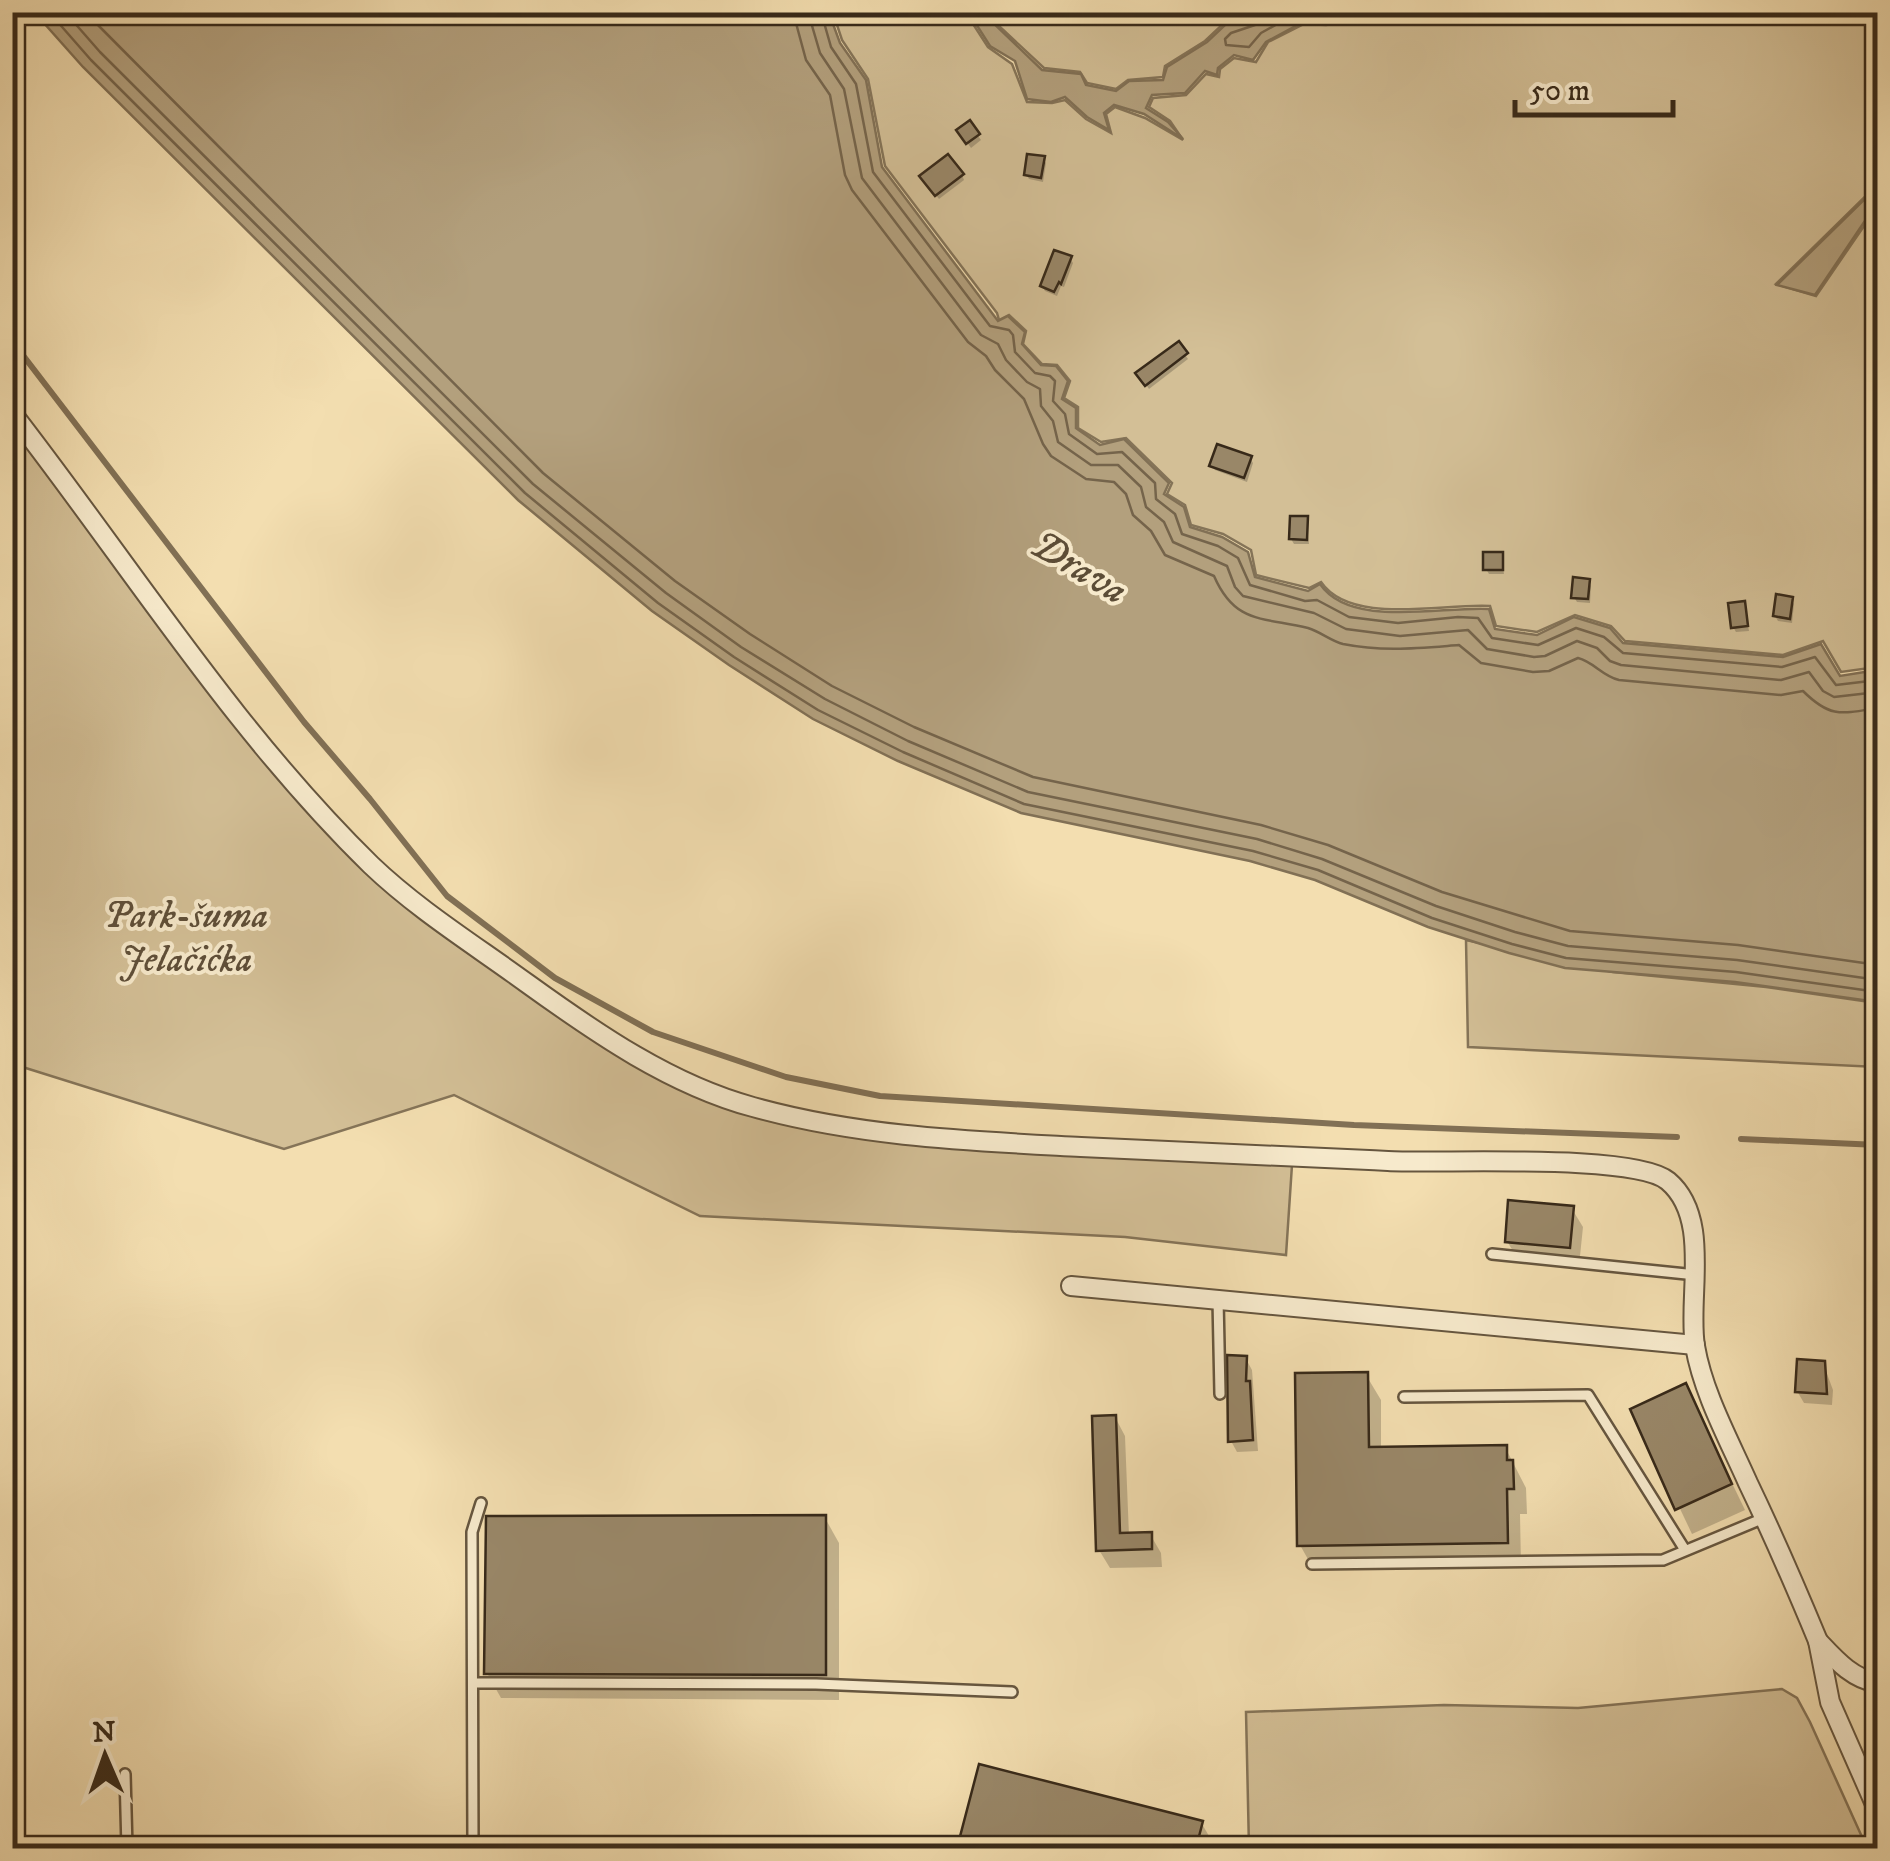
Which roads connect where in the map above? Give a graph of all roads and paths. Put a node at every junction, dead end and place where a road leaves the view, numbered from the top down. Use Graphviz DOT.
graph roads {
  1 [pos="12,413"];
  2 [pos="1492,1254"];
  3 [pos="1696,1275"];
  4 [pos="1070,1286"];
  5 [pos="1218,1299"];
  6 [pos="1695,1344"];
  7 [pos="1220,1394"];
  8 [pos="1404,1398"];
  9 [pos="481,1503"];
  10 [pos="1764,1518"];
  11 [pos="1685,1550"];
  12 [pos="1312,1564"];
  13 [pos="1818,1640"];
  14 [pos="472,1683"];
  15 [pos="1878,1684"];
  16 [pos="1012,1692"];
  17 [pos="125,1774"];
  18 [pos="1878,1812"];
  19 [pos="127,1848"];
  20 [pos="473,1848"];
  1 -- 3 [label="street"];
  2 -- 3 [label="lane"];
  3 -- 6 [label="street"];
  4 -- 5 [label="street"];
  5 -- 6 [label="street"];
  5 -- 7 [label="lane"];
  6 -- 10 [label="street"];
  8 -- 11 [label="lane"];
  9 -- 14 [label="lane"];
  10 -- 11 [label="lane"];
  10 -- 13 [label="street"];
  11 -- 12 [label="lane"];
  13 -- 15 [label="street"];
  13 -- 18 [label="street"];
  14 -- 16 [label="lane"];
  14 -- 20 [label="lane"];
  17 -- 19 [label="lane"];
}
